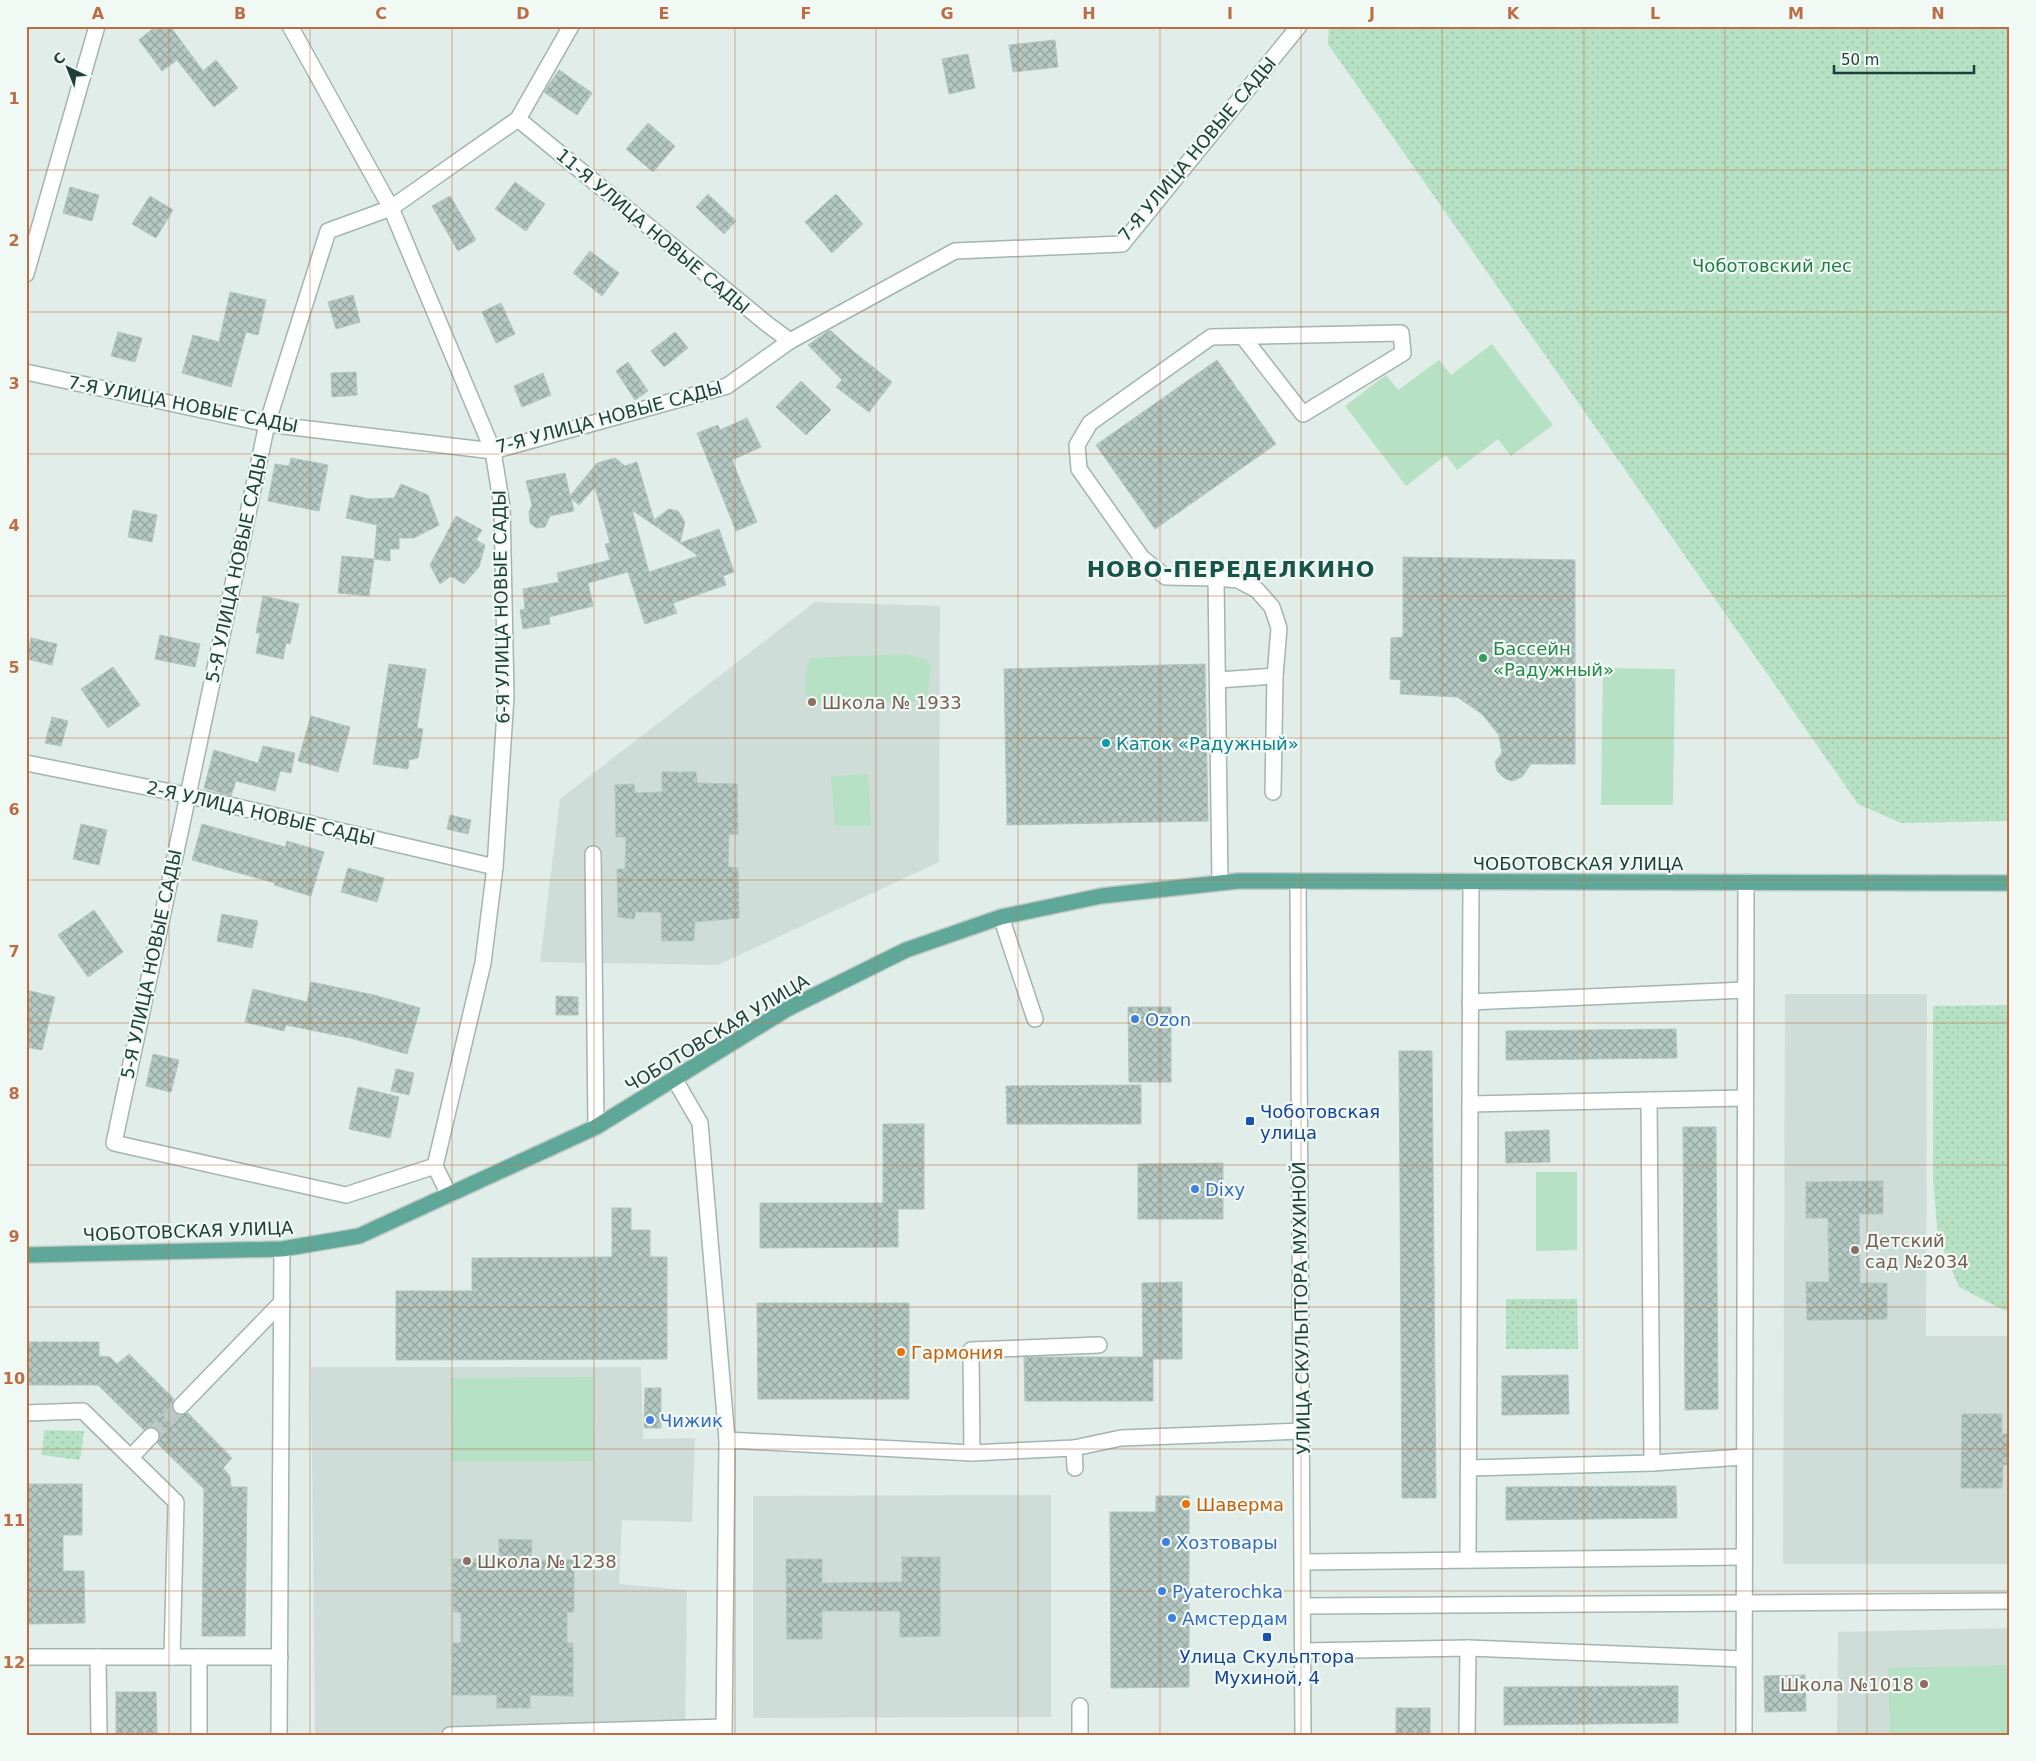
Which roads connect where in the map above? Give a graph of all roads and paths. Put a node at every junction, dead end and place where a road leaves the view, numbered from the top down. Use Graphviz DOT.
graph roads {
  1 [pos="96,26"];
  2 [pos="290,26"];
  3 [pos="571,26"];
  4 [pos="1299,26"];
  5 [pos="518,119"];
  6 [pos="391,208"];
  7 [pos="26,274"];
  8 [pos="1243,337"];
  9 [pos="790,341"];
  10 [pos="26,372"];
  11 [pos="267,424"];
  12 [pos="493,451"];
  13 [pos="1216,578"];
  14 [pos="1275,676"];
  15 [pos="1218,680"];
  16 [pos="26,763"];
  17 [pos="1272,792"];
  18 [pos="186,795"];
  19 [pos="593,854"];
  20 [pos="495,867"];
  21 [pos="1298,881"];
  22 [pos="1470,882"];
  23 [pos="1746,882"];
  24 [pos="2010,883"];
  25 [pos="1220,884"];
  26 [pos="1001,917"];
  27 [pos="1746,990"];
  28 [pos="1470,1002"];
  29 [pos="1035,1019"];
  30 [pos="675,1080"];
  31 [pos="1745,1098"];
  32 [pos="1648,1100"];
  33 [pos="1470,1104"];
  34 [pos="596,1128"];
  35 [pos="436,1166"];
  36 [pos="449,1196"];
  37 [pos="282,1249"];
  38 [pos="26,1255"];
  39 [pos="282,1302"];
  40 [pos="1099,1345"];
  41 [pos="181,1406"];
  42 [pos="26,1413"];
  43 [pos="1302,1431"];
  44 [pos="151,1436"];
  45 [pos="727,1440"];
  46 [pos="1074,1448"];
  47 [pos="972,1453"];
  48 [pos="131,1457"];
  49 [pos="1744,1457"];
  50 [pos="1652,1463"];
  51 [pos="1075,1468"];
  52 [pos="1469,1468"];
  53 [pos="1744,1557"];
  54 [pos="1468,1560"];
  55 [pos="1303,1562"];
  56 [pos="2010,1601"];
  57 [pos="1744,1603"];
  58 [pos="1303,1606"];
  59 [pos="1468,1648"];
  60 [pos="1303,1651"];
  61 [pos="26,1657"];
  62 [pos="98,1657"];
  63 [pos="172,1657"];
  64 [pos="199,1657"];
  65 [pos="280,1657"];
  66 [pos="1744,1659"];
  67 [pos="1080,1706"];
  68 [pos="724,1731"];
  69 [pos="99,1735"];
  70 [pos="198,1735"];
  71 [pos="279,1735"];
  72 [pos="450,1735"];
  73 [pos="1080,1735"];
  74 [pos="1303,1735"];
  75 [pos="1467,1735"];
  76 [pos="1744,1735"];
  1 -- 7 [label="street"];
  2 -- 6 [label="street, 6-Я УЛИЦА НОВЫЕ САДЫ"];
  3 -- 5 [label="street, 5-Я УЛИЦА НОВЫЕ САДЫ"];
  4 -- 9 [label="street, 7-Я УЛИЦА НОВЫЕ САДЫ"];
  5 -- 6 [label="street, 5-Я УЛИЦА НОВЫЕ САДЫ"];
  5 -- 9 [label="street, 11-Я УЛИЦА НОВЫЕ САДЫ"];
  6 -- 11 [label="street, 5-Я УЛИЦА НОВЫЕ САДЫ"];
  6 -- 12 [label="street, 6-Я УЛИЦА НОВЫЕ САДЫ"];
  8 -- 8 [label="street"];
  8 -- 13 [label="street"];
  9 -- 12 [label="street, 7-Я УЛИЦА НОВЫЕ САДЫ"];
  10 -- 11 [label="street, 7-Я УЛИЦА НОВЫЕ САДЫ"];
  11 -- 12 [label="street, 7-Я УЛИЦА НОВЫЕ САДЫ"];
  11 -- 18 [label="street, 5-Я УЛИЦА НОВЫЕ САДЫ"];
  12 -- 20 [label="street, 6-Я УЛИЦА НОВЫЕ САДЫ"];
  13 -- 14 [label="street"];
  13 -- 15 [label="street"];
  14 -- 15 [label="street"];
  14 -- 17 [label="street"];
  15 -- 25 [label="street"];
  16 -- 18 [label="street, 2-Я УЛИЦА НОВЫЕ САДЫ"];
  18 -- 20 [label="street, 2-Я УЛИЦА НОВЫЕ САДЫ"];
  18 -- 35 [label="street, 5-Я УЛИЦА НОВЫЕ САДЫ"];
  19 -- 34 [label="street"];
  20 -- 35 [label="street, 6-Я УЛИЦА НОВЫЕ САДЫ"];
  21 -- 22 [label="main road, ЧОБОТОВСКАЯ УЛИЦА"];
  21 -- 25 [label="main road, ЧОБОТОВСКАЯ УЛИЦА"];
  21 -- 43 [label="street, УЛИЦА СКУЛЬПТОРА МУХИНОЙ"];
  22 -- 23 [label="main road, ЧОБОТОВСКАЯ УЛИЦА"];
  22 -- 28 [label="street"];
  23 -- 24 [label="main road, ЧОБОТОВСКАЯ УЛИЦА"];
  23 -- 27 [label="street"];
  25 -- 26 [label="main road, ЧОБОТОВСКАЯ УЛИЦА"];
  26 -- 29 [label="street"];
  26 -- 30 [label="main road, ЧОБОТОВСКАЯ УЛИЦА"];
  27 -- 28 [label="street"];
  27 -- 31 [label="street"];
  28 -- 33 [label="street"];
  30 -- 34 [label="main road, ЧОБОТОВСКАЯ УЛИЦА"];
  30 -- 45 [label="street"];
  31 -- 32 [label="street"];
  31 -- 49 [label="street"];
  32 -- 33 [label="street"];
  32 -- 50 [label="street"];
  33 -- 52 [label="street"];
  34 -- 36 [label="main road, ЧОБОТОВСКАЯ УЛИЦА"];
  35 -- 36 [label="street"];
  36 -- 37 [label="main road, ЧОБОТОВСКАЯ УЛИЦА"];
  37 -- 38 [label="main road, ЧОБОТОВСКАЯ УЛИЦА"];
  37 -- 39 [label="street"];
  39 -- 41 [label="street"];
  39 -- 65 [label="street"];
  40 -- 47 [label="street"];
  42 -- 48 [label="street"];
  43 -- 46 [label="street"];
  43 -- 55 [label="street, УЛИЦА СКУЛЬПТОРА МУХИНОЙ"];
  44 -- 48 [label="street"];
  45 -- 47 [label="street"];
  45 -- 68 [label="street"];
  46 -- 47 [label="street"];
  46 -- 51 [label="street"];
  48 -- 63 [label="street"];
  49 -- 50 [label="street"];
  49 -- 53 [label="street"];
  50 -- 52 [label="street"];
  52 -- 54 [label="street"];
  53 -- 54 [label="street"];
  53 -- 57 [label="street"];
  54 -- 55 [label="street"];
  55 -- 58 [label="street, УЛИЦА СКУЛЬПТОРА МУХИНОЙ"];
  56 -- 57 [label="street"];
  57 -- 58 [label="street"];
  57 -- 66 [label="street"];
  58 -- 60 [label="street, УЛИЦА СКУЛЬПТОРА МУХИНОЙ"];
  59 -- 60 [label="street"];
  59 -- 66 [label="street"];
  59 -- 75 [label="street"];
  60 -- 74 [label="street, УЛИЦА СКУЛЬПТОРА МУХИНОЙ"];
  61 -- 62 [label="street"];
  62 -- 63 [label="street"];
  62 -- 69 [label="street"];
  63 -- 64 [label="street"];
  64 -- 65 [label="street"];
  64 -- 70 [label="street"];
  65 -- 71 [label="street"];
  66 -- 76 [label="street"];
  67 -- 73 [label="street"];
  68 -- 72 [label="street"];
}
